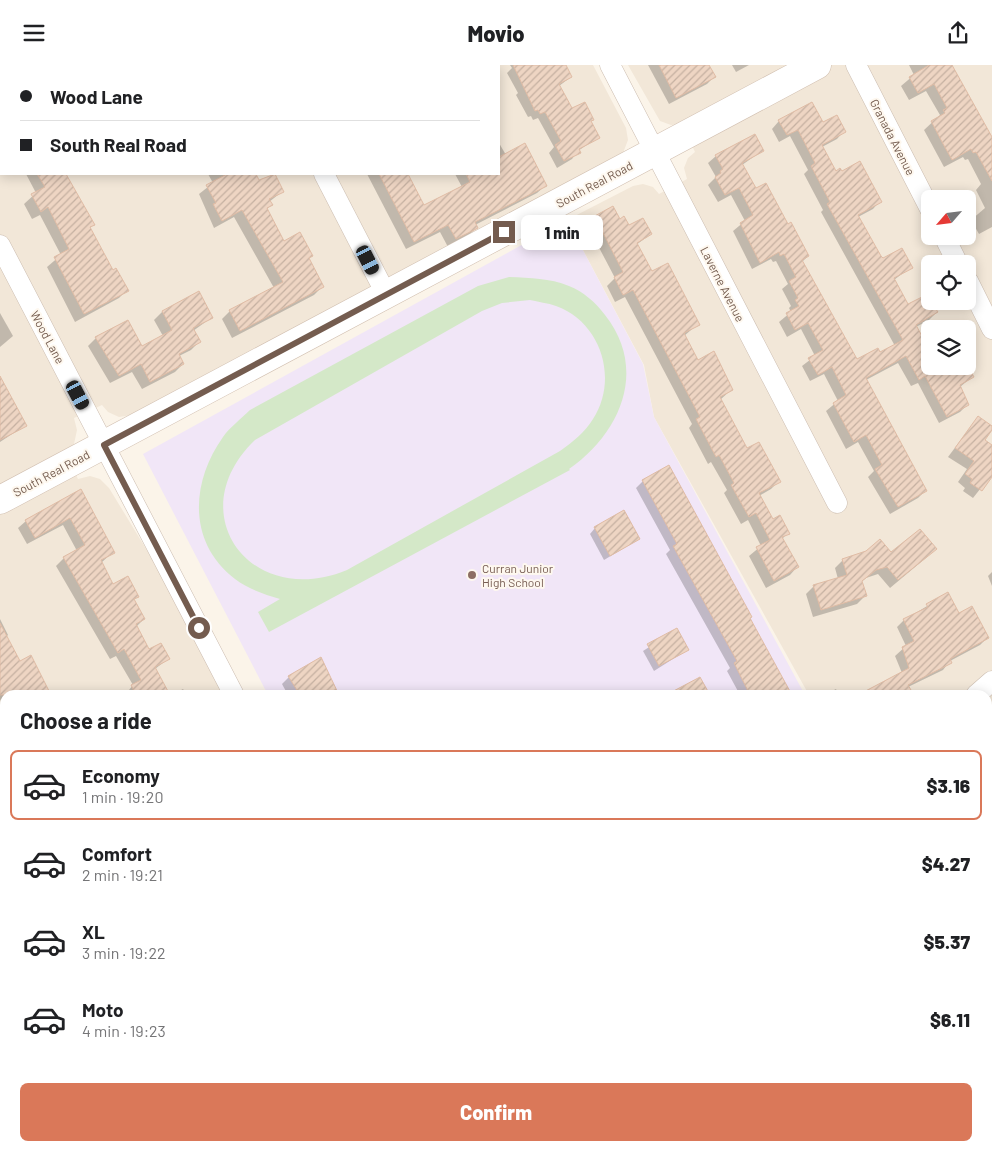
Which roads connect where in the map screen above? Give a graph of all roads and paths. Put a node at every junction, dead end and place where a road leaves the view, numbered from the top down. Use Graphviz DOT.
graph roads {
  1 [pos="610,65"];
  2 [pos="817,65"];
  3 [pos="856,65"];
  4 [pos="655,151"];
  5 [pos="325,175"];
  6 [pos="921,191"];
  7 [pos="0,245"];
  8 [pos="386,294"];
  9 [pos="976,297"];
  10 [pos="992,329"];
  11 [pos="104,445"];
  12 [pos="0,500"];
  13 [pos="837,503"];
  14 [pos="992,681"];
  15 [pos="231,690"];
  16 [pos="982,690"];
  1 -- 4 [label="street, Laverne Avenue"];
  2 -- 4 [label="street, South Real Road"];
  3 -- 6 [label="street, Granada Avenue"];
  4 -- 8 [label="street, South Real Road"];
  4 -- 13 [label="street, Laverne Avenue"];
  5 -- 8 [label="street"];
  7 -- 11 [label="street, Wood Lane"];
  8 -- 11 [label="street, South Real Road"];
  9 -- 10 [label="street"];
  11 -- 12 [label="street, South Real Road"];
  11 -- 15 [label="street, Wood Lane"];
  14 -- 16 [label="street"];
}
